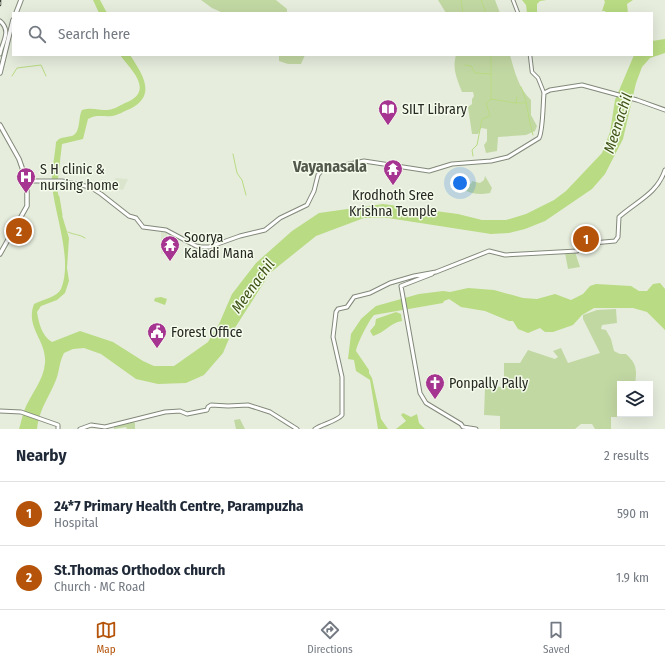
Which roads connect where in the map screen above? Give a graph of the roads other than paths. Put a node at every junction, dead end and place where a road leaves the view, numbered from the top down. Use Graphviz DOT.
graph roads {
  1 [pos="21,0"];
  2 [pos="512,0"];
  3 [pos="16,12"];
  4 [pos="518,12"];
  5 [pos="0,21"];
  6 [pos="12,24"];
  7 [pos="0,54"];
  8 [pos="530,56"];
  9 [pos="1,65"];
  10 [pos="0,73"];
  11 [pos="544,94"];
  12 [pos="665,110"];
  13 [pos="0,124"];
  14 [pos="665,170"];
  15 [pos="26,181"];
  16 [pos="0,254"];
  17 [pos="436,272"];
  18 [pos="0,411"];
  19 [pos="112,424"];
  20 [pos="58,429"];
  21 [pos="80,429"];
  22 [pos="113,429"];
  23 [pos="297,429"];
  24 [pos="315,429"];
  25 [pos="476,429"];
  1 -- 3 [label="main road"];
  2 -- 4 [label="street"];
  5 -- 7 [label="main road"];
  6 -- 9 [label="main road"];
  8 -- 11 [label="street"];
  9 -- 10 [label="main road"];
  11 -- 12 [label="main road"];
  11 -- 15 [label="main road"];
  13 -- 15 [label="main road"];
  14 -- 17 [label="main road"];
  15 -- 16 [label="main road"];
  17 -- 24 [label="main road"];
  17 -- 25 [label="main road"];
  18 -- 20 [label="main road"];
  19 -- 21 [label="main road"];
  19 -- 22 [label="main road"];
  19 -- 23 [label="main road"];
}
